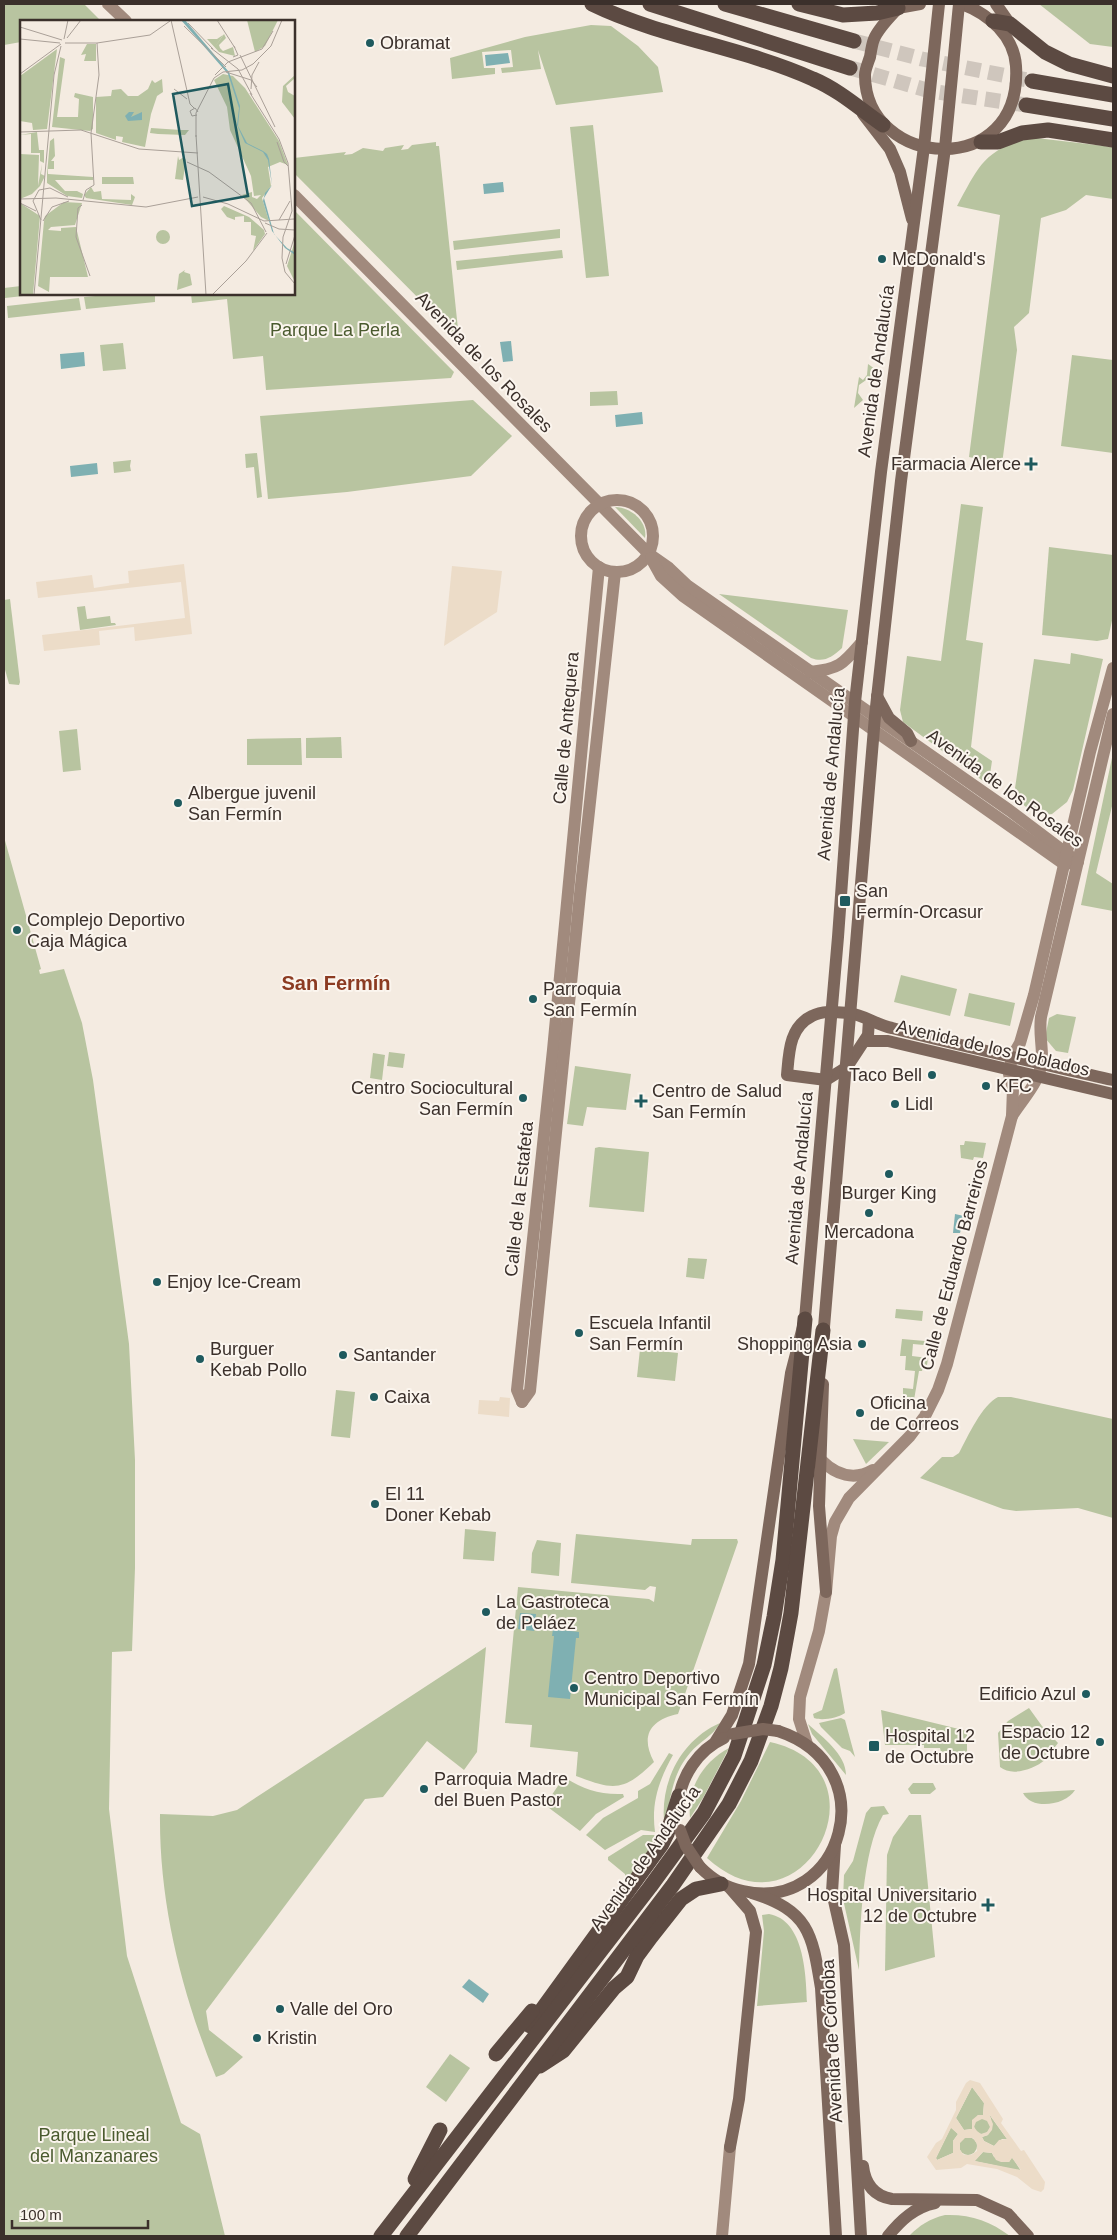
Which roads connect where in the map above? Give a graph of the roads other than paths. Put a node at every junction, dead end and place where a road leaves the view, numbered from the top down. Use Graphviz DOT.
graph roads {
  1 [pos="108,4"];
  2 [pos="592,4"];
  3 [pos="650,4"];
  4 [pos="725,4"];
  5 [pos="799,4"];
  6 [pos="920,4"];
  7 [pos="939,4"];
  8 [pos="961,4"];
  9 [pos="996,4"];
  10 [pos="900,6"];
  11 [pos="125,20"];
  12 [pos="993,21"];
  13 [pos="1010,24"];
  14 [pos="854,41"];
  15 [pos="850,68"];
  16 [pos="1113,76"];
  17 [pos="1032,82"];
  18 [pos="1113,95"];
  19 [pos="1026,105"];
  20 [pos="858,108"];
  21 [pos="1113,119"];
  22 [pos="883,125"];
  23 [pos="1113,140"];
  24 [pos="981,142"];
  25 [pos="924,147"];
  26 [pos="945,148"];
  27 [pos="295,196"];
  28 [pos="914,226"];
  29 [pos="598,504"];
  30 [pos="649,554"];
  31 [pos="599,567"];
  32 [pos="616,572"];
  33 [pos="862,642"];
  34 [pos="1113,668"];
  35 [pos="810,672"];
  36 [pos="877,696"];
  37 [pos="855,702"];
  38 [pos="1113,714"];
  39 [pos="854,716"];
  40 [pos="875,716"];
  41 [pos="873,730"];
  42 [pos="911,741"];
  43 [pos="1067,851"];
  44 [pos="1078,862"];
  45 [pos="1064,864"];
  46 [pos="574,894"];
  47 [pos="832,1012"];
  48 [pos="851,1014"];
  49 [pos="869,1020"];
  50 [pos="865,1041"];
  51 [pos="1020,1043"];
  52 [pos="1041,1047"];
  53 [pos="1011,1064"];
  54 [pos="847,1067"];
  55 [pos="1040,1070"];
  56 [pos="826,1080"];
  57 [pos="1113,1080"];
  58 [pos="1013,1088"];
  59 [pos="1028,1091"];
  60 [pos="1113,1094"];
  61 [pos="1012,1116"];
  62 [pos="805,1319"];
  63 [pos="823,1330"];
  64 [pos="524,1391"];
  65 [pos="821,1460"];
  66 [pos="882,1465"];
  67 [pos="826,1592"];
  68 [pos="716,1741"];
  69 [pos="807,1744"];
  70 [pos="679,1796"];
  71 [pos="835,1845"];
  72 [pos="726,1886"];
  73 [pos="752,1893"];
  74 [pos="582,1954"];
  75 [pos="850,2049"];
  76 [pos="496,2054"];
  77 [pos="520,2055"];
  78 [pos="531,2072"];
  79 [pos="440,2130"];
  80 [pos="730,2147"];
  81 [pos="950,2199"];
  82 [pos="383,2233"];
  83 [pos="407,2236"];
  84 [pos="722,2236"];
  85 [pos="836,2236"];
  86 [pos="862,2236"];
  87 [pos="888,2236"];
  88 [pos="1028,2236"];
  1 -- 11 [label="street"];
  2 -- 20 [label="highway"];
  3 -- 15 [label="highway"];
  4 -- 14 [label="highway"];
  5 -- 10 [label="highway"];
  6 -- 10 [label="main road"];
  7 -- 25 [label="main road, Avenida de Andalucía"];
  8 -- 12 [label="main road"];
  8 -- 26 [label="main road, Avenida de Andalucía"];
  9 -- 13 [label="main road"];
  10 -- 22 [label="main road"];
  12 -- 13 [label="highway"];
  12 -- 24 [label="main road"];
  13 -- 16 [label="highway"];
  17 -- 18 [label="highway"];
  19 -- 21 [label="highway"];
  20 -- 22 [label="highway"];
  20 -- 28 [label="main road"];
  22 -- 25 [label="main road"];
  23 -- 24 [label="highway"];
  24 -- 26 [label="main road"];
  25 -- 26 [label="main road"];
  25 -- 28 [label="main road, Avenida de Andalucía"];
  26 -- 36 [label="main road, Avenida de Andalucía"];
  27 -- 29 [label="street, Avenida de los Rosales"];
  28 -- 33 [label="main road, Avenida de Andalucía"];
  29 -- 30 [label="street, Avenida de los Rosales"];
  29 -- 30 [label="street"];
  29 -- 31 [label="street"];
  30 -- 32 [label="street"];
  30 -- 35 [label="street, Avenida de los Rosales"];
  30 -- 39 [label="street, Avenida de los Rosales"];
  31 -- 32 [label="street"];
  31 -- 46 [label="street, Calle de Antequera"];
  32 -- 46 [label="street, Calle de Antequera"];
  33 -- 35 [label="street"];
  33 -- 37 [label="main road, Avenida de Andalucía"];
  34 -- 43 [label="street"];
  35 -- 37 [label="street, Avenida de los Rosales"];
  36 -- 40 [label="main road, Avenida de Andalucía"];
  36 -- 42 [label="main road"];
  37 -- 39 [label="main road, Avenida de Andalucía"];
  37 -- 40 [label="street, Avenida de los Rosales"];
  38 -- 44 [label="street"];
  39 -- 41 [label="street, Avenida de los Rosales"];
  39 -- 47 [label="main road, Avenida de Andalucía"];
  40 -- 41 [label="main road, Avenida de Andalucía"];
  40 -- 42 [label="street, Avenida de los Rosales"];
  41 -- 45 [label="street, Avenida de los Rosales"];
  41 -- 48 [label="main road, Avenida de Andalucía"];
  42 -- 43 [label="street, Avenida de los Rosales"];
  43 -- 44 [label="street, Avenida de los Rosales"];
  43 -- 45 [label="street"];
  44 -- 45 [label="street, Avenida de los Rosales"];
  44 -- 52 [label="street"];
  45 -- 51 [label="street"];
  46 -- 64 [label="street, Calle de la Estafeta"];
  47 -- 48 [label="main road, Avenida de los Poblados"];
  47 -- 56 [label="main road, Avenida de Andalucía"];
  47 -- 56 [label="main road"];
  48 -- 49 [label="main road, Avenida de los Poblados"];
  48 -- 54 [label="main road, Avenida de Andalucía"];
  49 -- 50 [label="main road"];
  49 -- 53 [label="main road, Avenida de los Poblados"];
  50 -- 53 [label="main road, Avenida de los Poblados"];
  50 -- 54 [label="main road"];
  51 -- 52 [label="street"];
  51 -- 53 [label="street"];
  52 -- 55 [label="street"];
  53 -- 55 [label="main road, Avenida de los Poblados"];
  53 -- 58 [label="street, Calle de Eduardo Barreiros"];
  54 -- 56 [label="main road"];
  54 -- 63 [label="main road, Avenida de Andalucía"];
  55 -- 57 [label="main road, Avenida de los Poblados"];
  55 -- 59 [label="street, Calle de Eduardo Barreiros"];
  55 -- 60 [label="main road, Avenida de los Poblados"];
  56 -- 62 [label="main road, Avenida de Andalucía"];
  58 -- 59 [label="street"];
  58 -- 61 [label="street, Calle de Eduardo Barreiros"];
  59 -- 61 [label="street, Calle de Eduardo Barreiros"];
  61 -- 66 [label="street, Calle de Eduardo Barreiros"];
  62 -- 68 [label="main road"];
  62 -- 77 [label="highway, Avenida de Andalucía"];
  63 -- 65 [label="main road"];
  63 -- 78 [label="highway, Avenida de Andalucía"];
  65 -- 66 [label="street"];
  65 -- 67 [label="main road"];
  66 -- 67 [label="street, Calle de Eduardo Barreiros"];
  67 -- 69 [label="street"];
  68 -- 69 [label="main road, bridge"];
  68 -- 70 [label="main road"];
  69 -- 71 [label="main road"];
  70 -- 72 [label="main road, bridge"];
  70 -- 74 [label="highway"];
  71 -- 73 [label="main road"];
  71 -- 75 [label="main road, Avenida de Córdoba"];
  72 -- 73 [label="main road"];
  72 -- 78 [label="highway"];
  72 -- 80 [label="main road"];
  73 -- 85 [label="main road, Avenida de Córdoba"];
  74 -- 76 [label="highway"];
  74 -- 77 [label="highway"];
  75 -- 81 [label="main road"];
  75 -- 86 [label="main road, Avenida de Córdoba"];
  77 -- 82 [label="highway, Avenida de Andalucía"];
  78 -- 83 [label="highway, Avenida de Andalucía"];
  79 -- 82 [label="highway"];
  80 -- 84 [label="street"];
  81 -- 87 [label="main road"];
  81 -- 88 [label="main road"];
}
